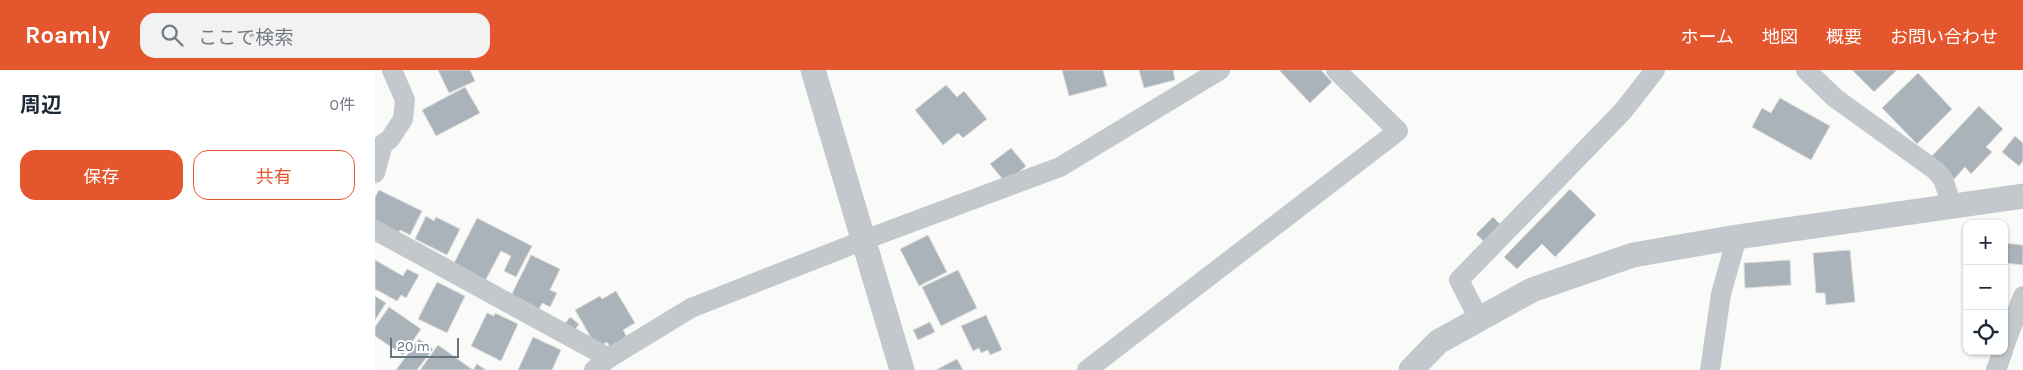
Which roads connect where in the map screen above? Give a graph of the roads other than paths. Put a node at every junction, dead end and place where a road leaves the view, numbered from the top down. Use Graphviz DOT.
graph roads {
  1 [pos="392,70"];
  2 [pos="813,70"];
  3 [pos="1220,70"];
  4 [pos="1337,70"];
  5 [pos="1655,70"];
  6 [pos="1806,70"];
  7 [pos="379,145"];
  8 [pos="375,173"];
  9 [pos="2023,196"];
  10 [pos="1952,206"];
  11 [pos="375,230"];
  12 [pos="1737,237"];
  13 [pos="864,240"];
  14 [pos="2023,296"];
  15 [pos="1479,319"];
  16 [pos="2008,336"];
  17 [pos="2002,355"];
  18 [pos="602,364"];
  19 [pos="902,370"];
  20 [pos="1087,370"];
  21 [pos="1411,370"];
  22 [pos="1710,370"];
  23 [pos="1996,370"];
  1 -- 7 [label="street"];
  2 -- 13 [label="street"];
  3 -- 13 [label="street"];
  4 -- 20 [label="street"];
  5 -- 15 [label="street"];
  6 -- 10 [label="street"];
  7 -- 8 [label="street"];
  9 -- 10 [label="street"];
  10 -- 12 [label="street"];
  11 -- 18 [label="street"];
  12 -- 15 [label="street"];
  12 -- 22 [label="street"];
  13 -- 18 [label="street"];
  13 -- 19 [label="street"];
  14 -- 16 [label="street"];
  15 -- 21 [label="street"];
  17 -- 23 [label="street"];
}
